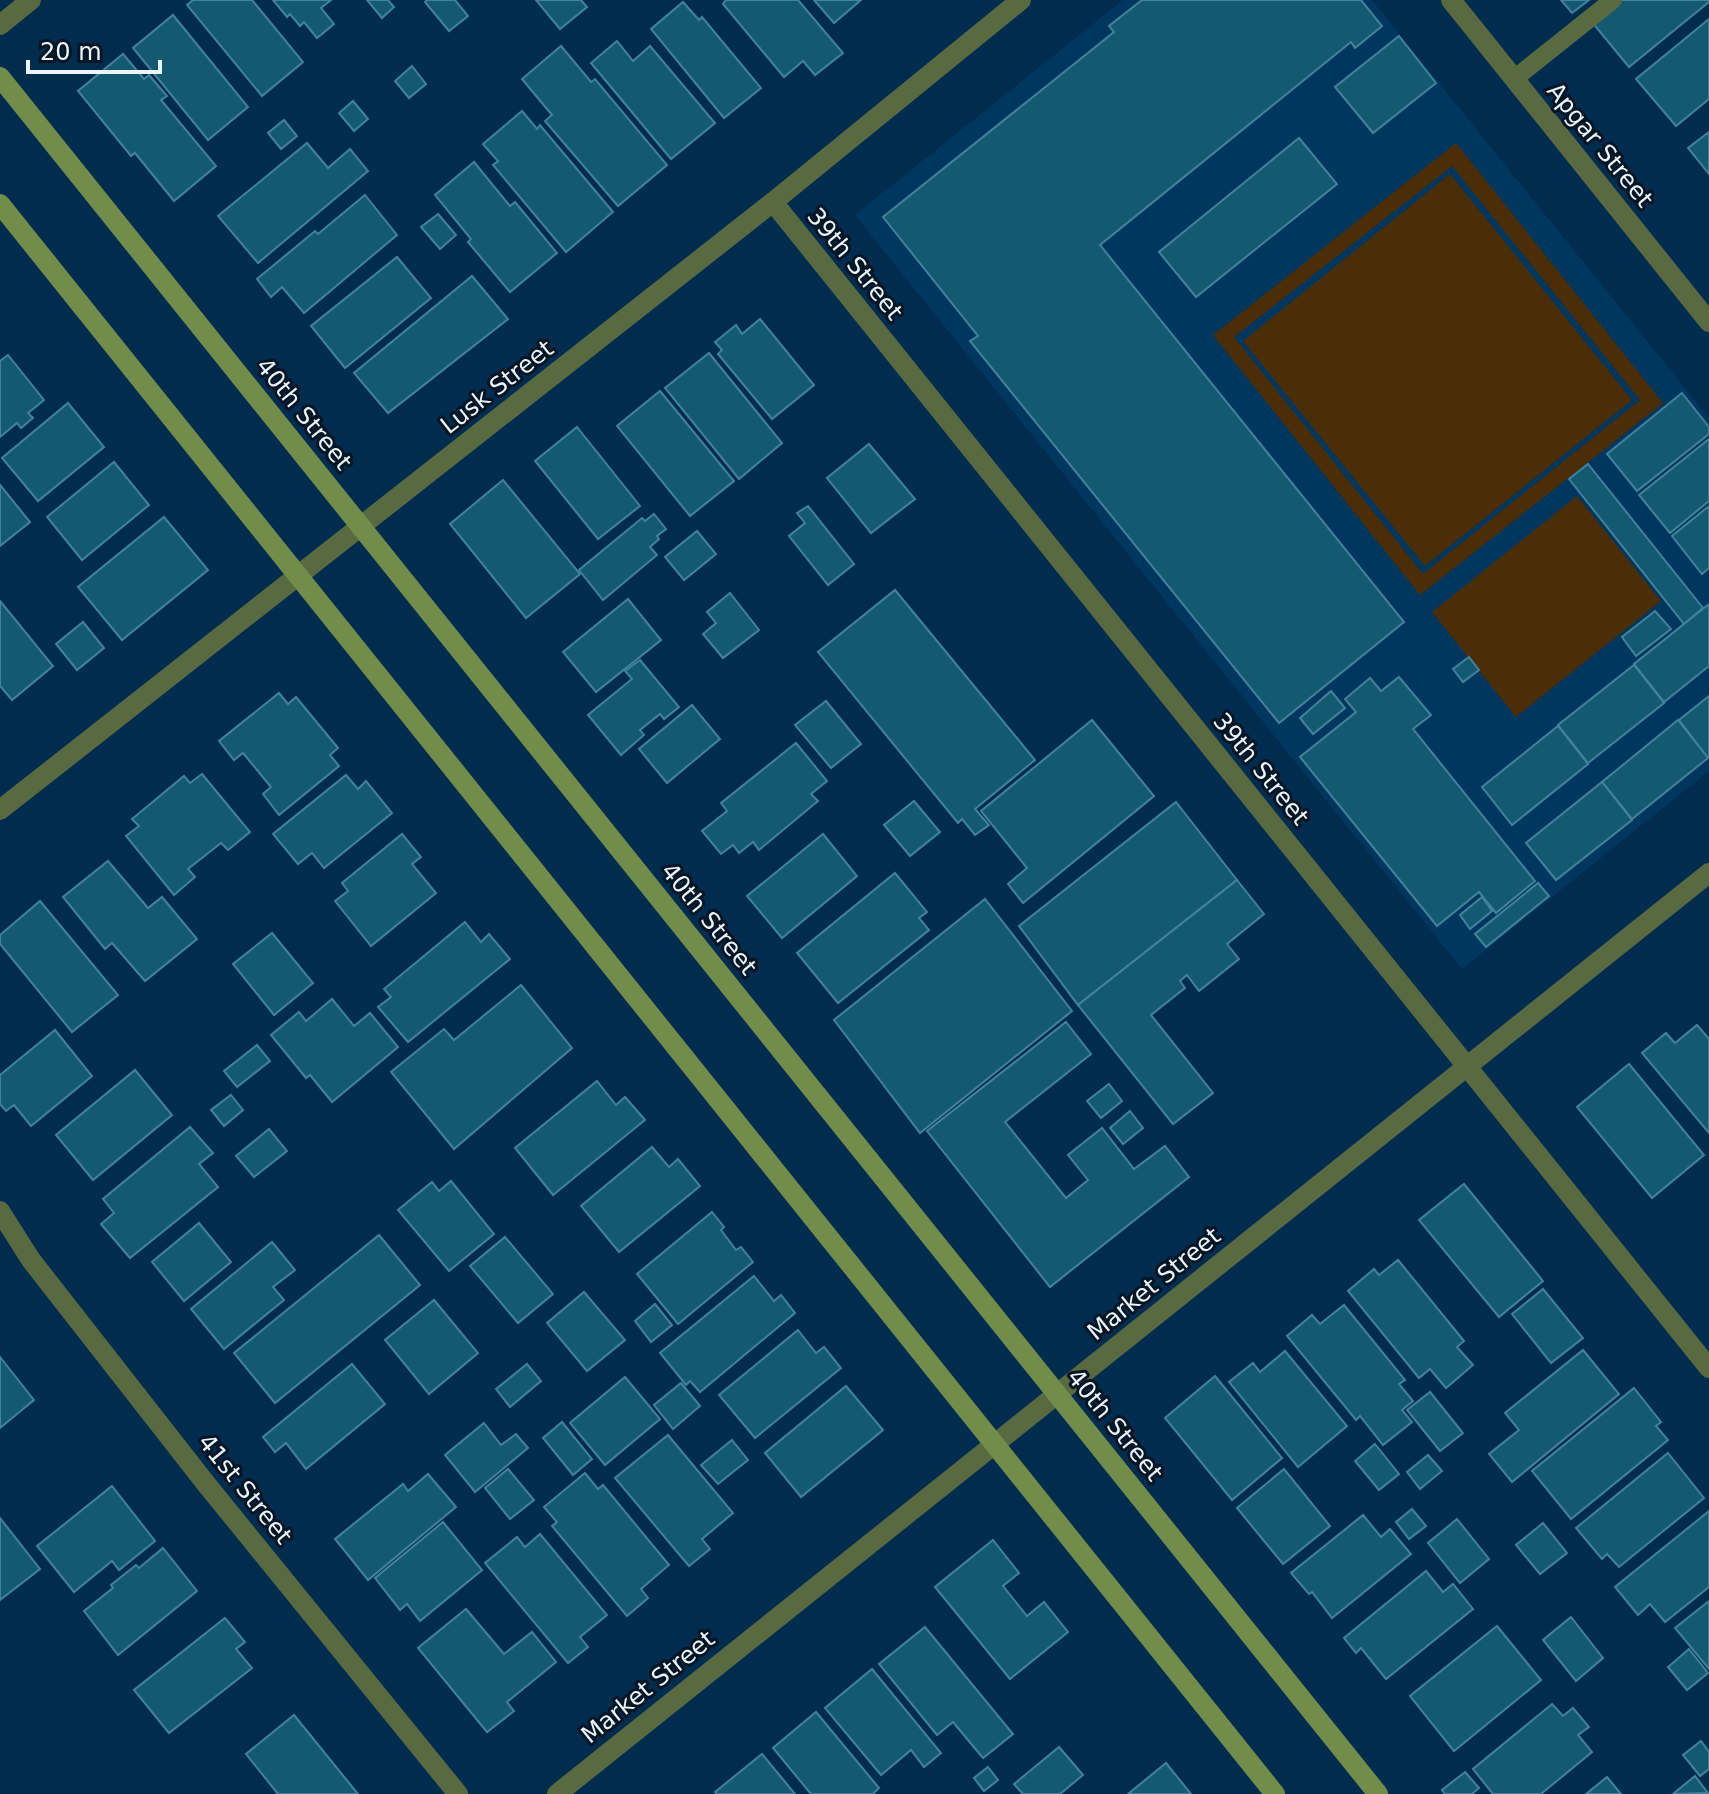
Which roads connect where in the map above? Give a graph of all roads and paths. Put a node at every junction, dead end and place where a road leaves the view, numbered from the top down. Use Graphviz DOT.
graph roads {
  1 [pos="31,0"];
  2 [pos="1021,0"];
  3 [pos="1451,0"];
  4 [pos="1613,0"];
  5 [pos="0,25"];
  6 [pos="0,77"];
  7 [pos="1514,79"];
  8 [pos="773,202"];
  9 [pos="0,204"];
  10 [pos="1709,322"];
  11 [pos="361,527"];
  12 [pos="298,577"];
  13 [pos="0,810"];
  14 [pos="1709,873"];
  15 [pos="1467,1068"];
  16 [pos="0,1211"];
  17 [pos="1709,1368"];
  18 [pos="1058,1395"];
  19 [pos="995,1445"];
  20 [pos="458,1794"];
  21 [pos="557,1794"];
  22 [pos="1275,1794"];
  23 [pos="1378,1794"];
  1 -- 5 [label="street"];
  2 -- 8 [label="street, Lusk Street"];
  3 -- 7 [label="street, Apgar Street"];
  4 -- 7 [label="lane"];
  6 -- 11 [label="main road, 40th Street"];
  7 -- 10 [label="street, Apgar Street"];
  8 -- 11 [label="street, Lusk Street"];
  8 -- 15 [label="street, 39th Street"];
  9 -- 12 [label="main road"];
  11 -- 12 [label="street, Lusk Street"];
  11 -- 18 [label="main road, 40th Street"];
  12 -- 13 [label="street, Lusk Street"];
  12 -- 19 [label="main road"];
  14 -- 15 [label="street, Market Street"];
  15 -- 17 [label="street, 39th Street"];
  15 -- 18 [label="street, Market Street"];
  16 -- 20 [label="street, 41st Street"];
  18 -- 19 [label="street, Market Street"];
  18 -- 23 [label="main road, 40th Street"];
  19 -- 21 [label="street, Market Street"];
  19 -- 22 [label="main road"];
}
